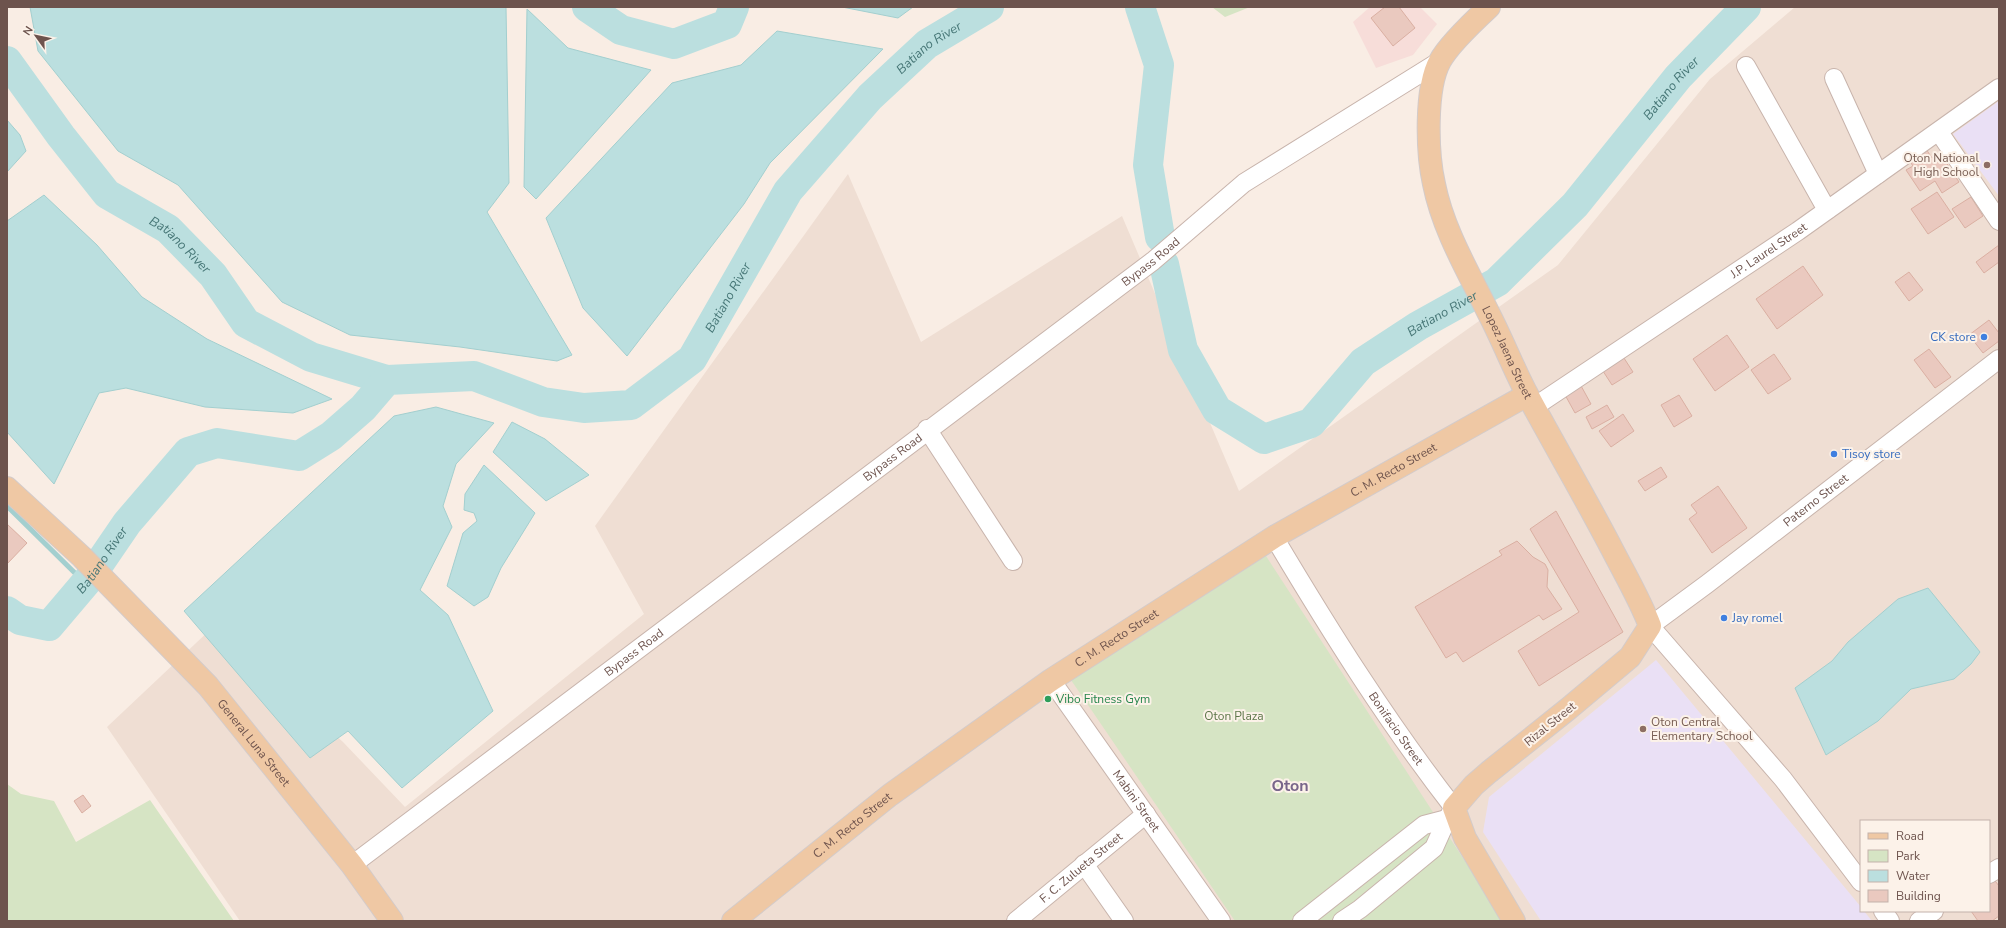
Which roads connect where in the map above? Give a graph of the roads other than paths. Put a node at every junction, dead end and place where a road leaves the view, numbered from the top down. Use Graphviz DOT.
graph roads {
  1 [pos="1490,7"];
  2 [pos="1440,61"];
  3 [pos="1746,66"];
  4 [pos="1834,78"];
  5 [pos="1999,88"];
  6 [pos="1939,132"];
  7 [pos="1878,174"];
  8 [pos="1827,210"];
  9 [pos="1999,221"];
  10 [pos="1999,359"];
  11 [pos="1531,401"];
  12 [pos="927,429"];
  13 [pos="7,488"];
  14 [pos="1274,537"];
  15 [pos="1013,561"];
  16 [pos="1650,626"];
  17 [pos="1051,680"];
  18 [pos="1450,813"];
  19 [pos="1146,814"];
  20 [pos="1084,864"];
  21 [pos="352,865"];
  22 [pos="1999,868"];
  23 [pos="1990,873"];
  24 [pos="1860,881"];
  25 [pos="1884,912"];
  26 [pos="1932,912"];
  27 [pos="392,921"];
  28 [pos="733,921"];
  29 [pos="1016,921"];
  30 [pos="1124,921"];
  31 [pos="1221,921"];
  32 [pos="1302,921"];
  33 [pos="1342,921"];
  34 [pos="1514,921"];
  35 [pos="1890,921"];
  36 [pos="1919,921"];
  1 -- 2 [label="main road"];
  2 -- 11 [label="main road, Lopez Jaena Street"];
  2 -- 12 [label="street, Bypass Road"];
  3 -- 8 [label="street"];
  4 -- 7 [label="street"];
  5 -- 6 [label="street, J.P. Laurel Street"];
  6 -- 7 [label="street, J.P. Laurel Street"];
  6 -- 9 [label="street"];
  7 -- 8 [label="street, J.P. Laurel Street"];
  8 -- 11 [label="street, J.P. Laurel Street"];
  10 -- 16 [label="street, Paterno Street"];
  11 -- 14 [label="main road, C. M. Recto Street"];
  11 -- 16 [label="main road, Lopez Jaena Street"];
  12 -- 15 [label="street"];
  12 -- 21 [label="street, Bypass Road"];
  13 -- 21 [label="main road, General Luna Street"];
  14 -- 17 [label="main road, C. M. Recto Street"];
  14 -- 18 [label="street, Bonifacio Street"];
  16 -- 18 [label="main road, Rizal Street"];
  16 -- 24 [label="street"];
  17 -- 19 [label="street, Mabini Street"];
  17 -- 28 [label="main road, C. M. Recto Street"];
  18 -- 32 [label="street"];
  18 -- 33 [label="street, Rizal Street"];
  18 -- 34 [label="main road, Bonifacio Street"];
  19 -- 20 [label="street, F. C. Zulueta Street"];
  19 -- 31 [label="street, Mabini Street"];
  20 -- 29 [label="street, F. C. Zulueta Street"];
  20 -- 30 [label="street"];
  21 -- 27 [label="main road, General Luna Street"];
  22 -- 23 [label="street"];
  25 -- 35 [label="street"];
  26 -- 36 [label="street"];
}
